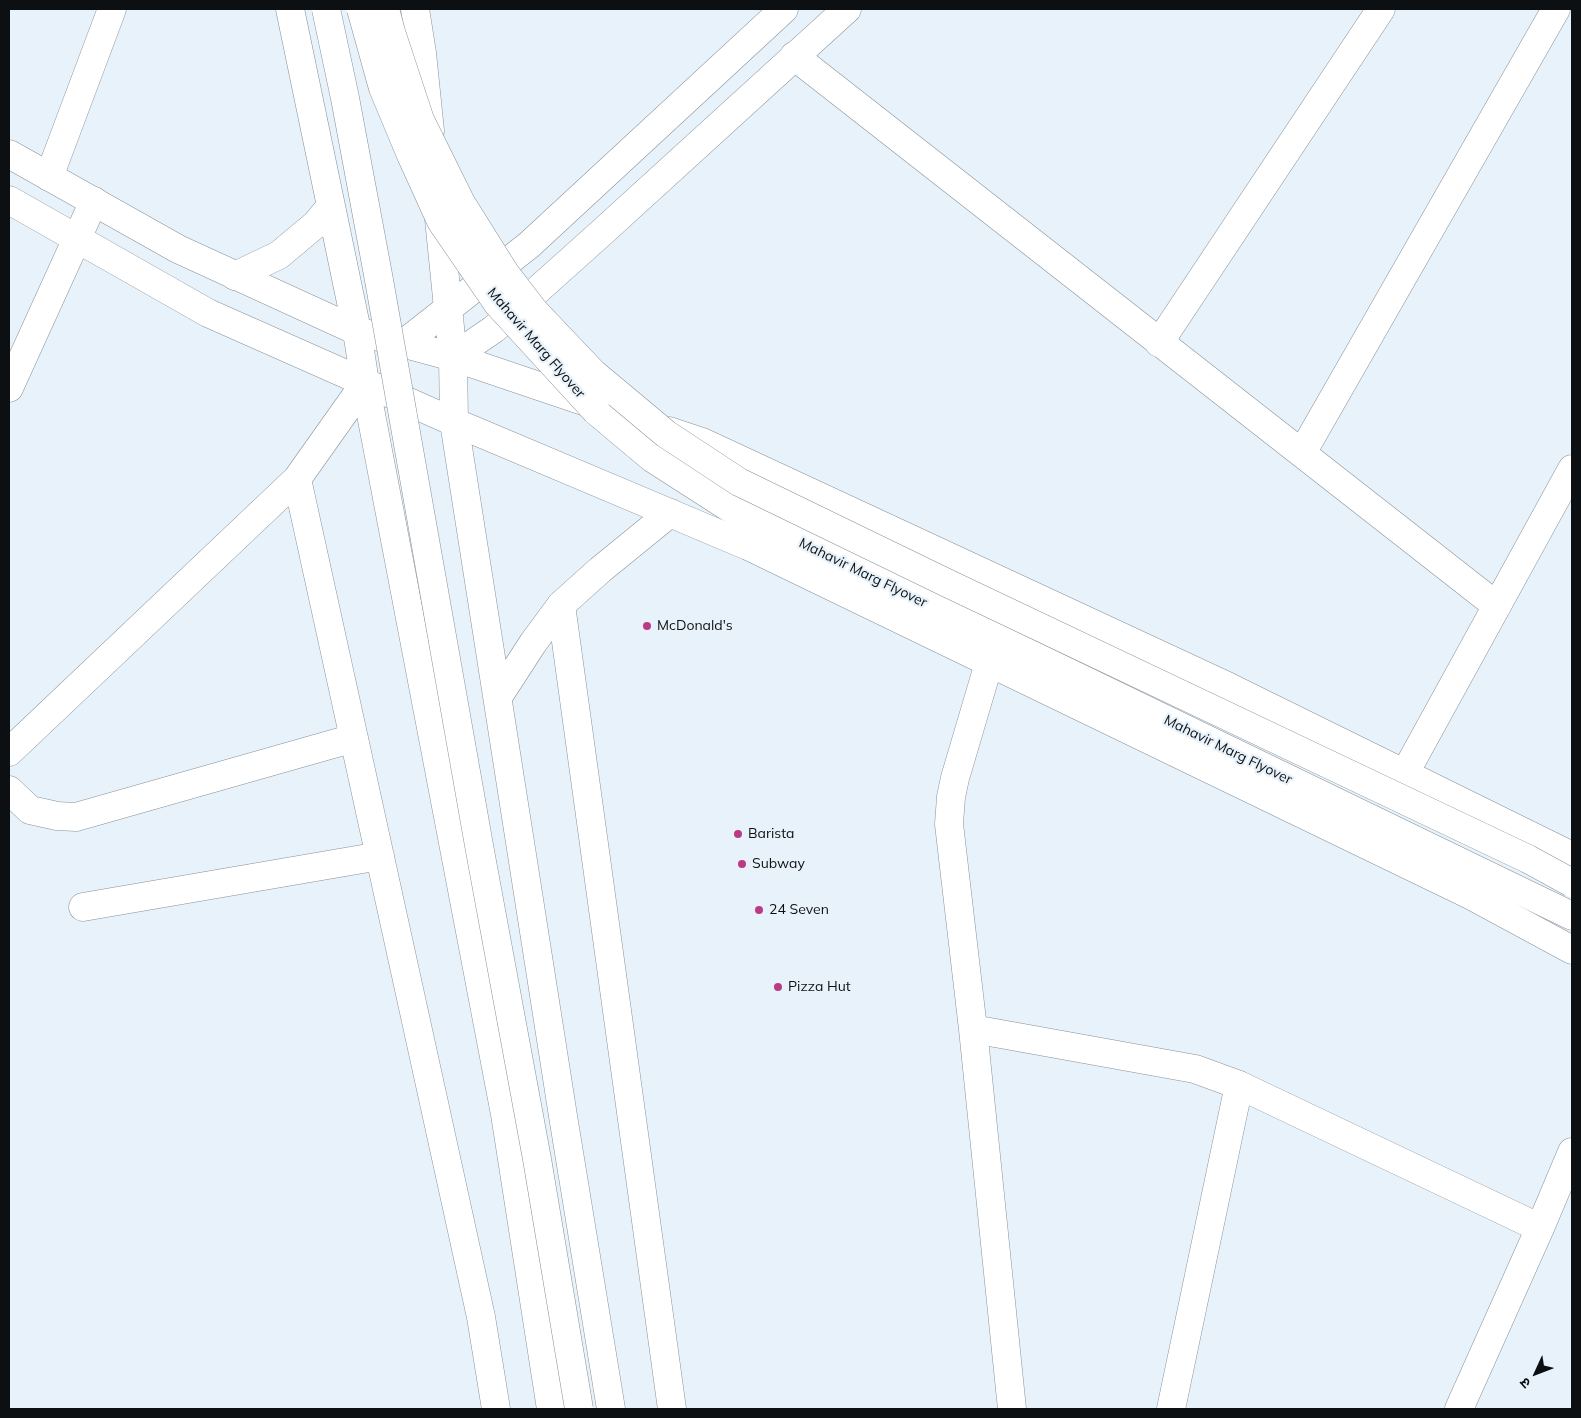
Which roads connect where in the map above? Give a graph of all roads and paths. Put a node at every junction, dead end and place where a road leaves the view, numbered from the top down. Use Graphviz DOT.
graph roads {
  1 [pos="112,9"];
  2 [pos="290,9"];
  3 [pos="326,9"];
  4 [pos="361,9"];
  5 [pos="385,9"];
  6 [pos="415,9"];
  7 [pos="784,9"];
  8 [pos="847,9"];
  9 [pos="1381,9"];
  10 [pos="1557,9"];
  11 [pos="1572,18"];
  12 [pos="794,56"];
  13 [pos="9,154"];
  14 [pos="49,177"];
  15 [pos="9,200"];
  16 [pos="94,201"];
  17 [pos="331,206"];
  18 [pos="77,238"];
  19 [pos="235,276"];
  20 [pos="448,310"];
  21 [pos="357,331"];
  22 [pos="1159,343"];
  23 [pos="403,344"];
  24 [pos="453,357"];
  25 [pos="365,383"];
  26 [pos="9,388"];
  27 [pos="454,422"];
  28 [pos="1302,453"];
  29 [pos="1572,469"];
  30 [pos="297,479"];
  31 [pos="670,513"];
  32 [pos="561,605"];
  33 [pos="1497,606"];
  34 [pos="989,663"];
  35 [pos="498,697"];
  36 [pos="354,738"];
  37 [pos="9,752"];
  38 [pos="1405,773"];
  39 [pos="9,790"];
  40 [pos="380,856"];
  41 [pos="1572,856"];
  42 [pos="1572,883"];
  43 [pos="83,907"];
  44 [pos="1572,916"];
  45 [pos="1572,950"];
  46 [pos="973,1028"];
  47 [pos="1239,1085"];
  48 [pos="1572,1152"];
  49 [pos="1540,1228"];
  50 [pos="496,1409"];
  51 [pos="551,1409"];
  52 [pos="579,1409"];
  53 [pos="611,1409"];
  54 [pos="672,1409"];
  55 [pos="1012,1409"];
  56 [pos="1171,1409"];
  57 [pos="1459,1409"];
  1 -- 14 [label="main road"];
  2 -- 17 [label="main road"];
  3 -- 52 [label="main road, bridge"];
  4 -- 44 [label="main road, Mahavir Marg Flyover, bridge"];
  5 -- 42 [label="main road, Mahavir Marg Flyover, bridge"];
  6 -- 20 [label="main road"];
  7 -- 20 [label="main road"];
  8 -- 12 [label="main road"];
  9 -- 22 [label="main road"];
  10 -- 11 [label="main road"];
  10 -- 28 [label="main road"];
  12 -- 22 [label="main road"];
  12 -- 24 [label="main road"];
  13 -- 14 [label="main road"];
  14 -- 16 [label="main road"];
  15 -- 18 [label="main road"];
  16 -- 18 [label="main road"];
  16 -- 19 [label="main road"];
  17 -- 19 [label="main road"];
  17 -- 21 [label="main road"];
  18 -- 25 [label="main road"];
  18 -- 26 [label="main road"];
  19 -- 21 [label="main road"];
  20 -- 23 [label="main road"];
  20 -- 24 [label="main road"];
  21 -- 23 [label="main road"];
  21 -- 25 [label="main road"];
  22 -- 28 [label="main road"];
  23 -- 24 [label="main road"];
  23 -- 25 [label="main road"];
  24 -- 27 [label="main road"];
  24 -- 38 [label="main road"];
  25 -- 27 [label="main road"];
  25 -- 30 [label="main road"];
  25 -- 51 [label="main road"];
  27 -- 31 [label="main road"];
  27 -- 35 [label="main road"];
  28 -- 33 [label="main road"];
  29 -- 33 [label="main road"];
  30 -- 36 [label="main road"];
  30 -- 37 [label="main road"];
  31 -- 32 [label="main road"];
  31 -- 34 [label="main road"];
  32 -- 35 [label="main road"];
  32 -- 54 [label="main road"];
  33 -- 38 [label="main road"];
  34 -- 45 [label="main road"];
  34 -- 46 [label="main road"];
  35 -- 53 [label="main road"];
  36 -- 39 [label="main road"];
  36 -- 40 [label="main road"];
  38 -- 41 [label="main road"];
  40 -- 43 [label="main road"];
  40 -- 50 [label="main road"];
  46 -- 47 [label="main road"];
  46 -- 55 [label="main road"];
  47 -- 49 [label="main road"];
  47 -- 56 [label="main road"];
  48 -- 49 [label="main road"];
  49 -- 57 [label="main road"];
}
